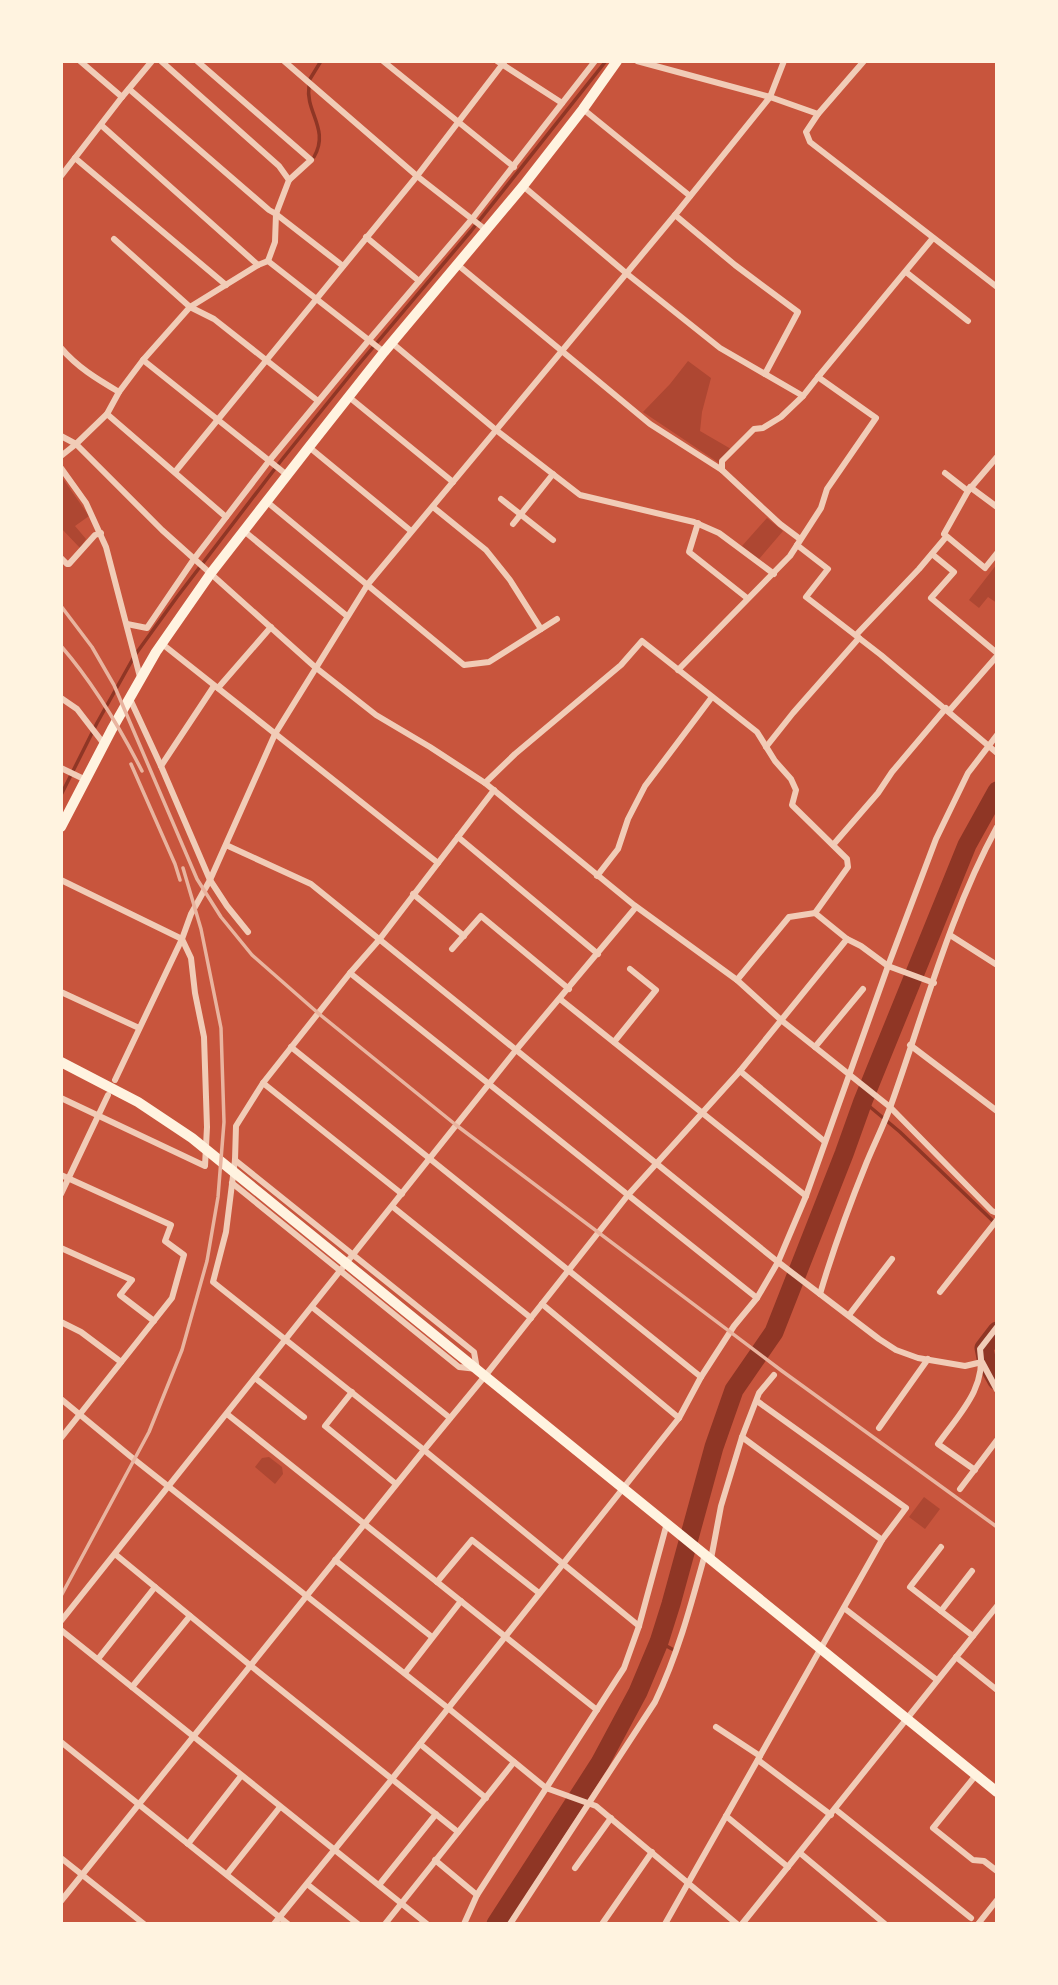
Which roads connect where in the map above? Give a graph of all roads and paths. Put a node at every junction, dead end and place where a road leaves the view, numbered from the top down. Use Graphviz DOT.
graph roads {
  1 [pos="80,61"];
  2 [pos="152,61"];
  3 [pos="161,61"];
  4 [pos="197,61"];
  5 [pos="284,61"];
  6 [pos="383,61"];
  7 [pos="595,61"];
  8 [pos="617,61"];
  9 [pos="637,61"];
  10 [pos="784,61"];
  11 [pos="864,61"];
  12 [pos="501,62"];
  13 [pos="129,89"];
  14 [pos="122,97"];
  15 [pos="770,97"];
  16 [pos="562,103"];
  17 [pos="583,109"];
  18 [pos="818,114"];
  19 [pos="459,122"];
  20 [pos="101,125"];
  21 [pos="75,158"];
  22 [pos="514,167"];
  23 [pos="61,176"];
  24 [pos="417,176"];
  25 [pos="289,180"];
  26 [pos="523,187"];
  27 [pos="690,196"];
  28 [pos="276,214"];
  29 [pos="675,215"];
  30 [pos="473,220"];
  31 [pos="484,228"];
  32 [pos="366,237"];
  33 [pos="933,238"];
  34 [pos="114,239"];
  35 [pos="268,261"];
  36 [pos="458,264"];
  37 [pos="258,265"];
  38 [pos="343,267"];
  39 [pos="906,271"];
  40 [pos="626,273"];
  41 [pos="419,281"];
  42 [pos="226,285"];
  43 [pos="997,287"];
  44 [pos="317,298"];
  45 [pos="190,307"];
  46 [pos="968,321"];
  47 [pos="370,341"];
  48 [pos="392,343"];
  49 [pos="61,348"];
  50 [pos="382,350"];
  51 [pos="561,351"];
  52 [pos="143,360"];
  53 [pos="266,360"];
  54 [pos="765,374"];
  55 [pos="818,377"];
  56 [pos="119,392"];
  57 [pos="803,396"];
  58 [pos="348,397"];
  59 [pos="318,401"];
  60 [pos="107,414"];
  61 [pos="217,419"];
  62 [pos="496,430"];
  63 [pos="61,436"];
  64 [pos="76,444"];
  65 [pos="309,447"];
  66 [pos="61,456"];
  67 [pos="997,457"];
  68 [pos="271,462"];
  69 [pos="61,468"];
  70 [pos="722,470"];
  71 [pos="175,472"];
  72 [pos="283,473"];
  73 [pos="945,473"];
  74 [pos="553,474"];
  75 [pos="453,482"];
  76 [pos="969,489"];
  77 [pos="501,499"];
  78 [pos="266,501"];
  79 [pos="433,507"];
  80 [pos="997,507"];
  81 [pos="521,515"];
  82 [pos="226,517"];
  83 [pos="698,523"];
  84 [pos="513,524"];
  85 [pos="244,531"];
  86 [pos="411,531"];
  87 [pos="101,533"];
  88 [pos="946,537"];
  89 [pos="553,540"];
  90 [pos="799,542"];
  91 [pos="932,554"];
  92 [pos="997,554"];
  93 [pos="61,558"];
  94 [pos="196,560"];
  95 [pos="209,571"];
  96 [pos="774,574"];
  97 [pos="368,584"];
  98 [pos="747,598"];
  99 [pos="347,616"];
  100 [pos="557,619"];
  101 [pos="127,624"];
  102 [pos="271,627"];
  103 [pos="541,629"];
  104 [pos="858,637"];
  105 [pos="161,643"];
  106 [pos="997,654"];
  107 [pos="315,667"];
  108 [pos="678,670"];
  109 [pos="141,679"];
  110 [pos="216,687"];
  111 [pos="712,697"];
  112 [pos="61,698"];
  113 [pos="130,699"];
  114 [pos="947,709"];
  115 [pos="275,734"];
  116 [pos="997,735"];
  117 [pos="104,744"];
  118 [pos="766,747"];
  119 [pos="992,749"];
  120 [pos="161,766"];
  121 [pos="61,768"];
  122 [pos="86,780"];
  123 [pos="485,783"];
  124 [pos="494,790"];
  125 [pos="61,827"];
  126 [pos="997,827"];
  127 [pos="458,837"];
  128 [pos="226,845"];
  129 [pos="833,845"];
  130 [pos="438,863"];
  131 [pos="597,876"];
  132 [pos="61,880"];
  133 [pos="210,880"];
  134 [pos="413,894"];
  135 [pos="636,907"];
  136 [pos="816,913"];
  137 [pos="248,932"];
  138 [pos="950,935"];
  139 [pos="464,936"];
  140 [pos="182,939"];
  141 [pos="847,939"];
  142 [pos="379,940"];
  143 [pos="452,949"];
  144 [pos="597,954"];
  145 [pos="997,965"];
  146 [pos="891,967"];
  147 [pos="630,969"];
  148 [pos="350,973"];
  149 [pos="737,980"];
  150 [pos="931,982"];
  151 [pos="569,989"];
  152 [pos="863,989"];
  153 [pos="61,992"];
  154 [pos="560,999"];
  155 [pos="781,1020"];
  156 [pos="139,1028"];
  157 [pos="614,1042"];
  158 [pos="910,1045"];
  159 [pos="291,1047"];
  160 [pos="816,1047"];
  161 [pos="516,1050"];
  162 [pos="61,1062"];
  163 [pos="740,1071"];
  164 [pos="851,1076"];
  165 [pos="115,1080"];
  166 [pos="263,1083"];
  167 [pos="490,1083"];
  168 [pos="108,1095"];
  169 [pos="61,1098"];
  170 [pos="888,1105"];
  171 [pos="997,1111"];
  172 [pos="702,1112"];
  173 [pos="98,1116"];
  174 [pos="824,1141"];
  175 [pos="429,1159"];
  176 [pos="236,1160"];
  177 [pos="657,1163"];
  178 [pos="65,1177"];
  179 [pos="232,1183"];
  180 [pos="61,1194"];
  181 [pos="402,1195"];
  182 [pos="628,1195"];
  183 [pos="806,1196"];
  184 [pos="393,1207"];
  185 [pos="997,1213"];
  186 [pos="995,1222"];
  187 [pos="61,1248"];
  188 [pos="353,1256"];
  189 [pos="892,1259"];
  190 [pos="781,1264"];
  191 [pos="340,1271"];
  192 [pos="568,1271"];
  193 [pos="940,1293"];
  194 [pos="820,1294"];
  195 [pos="757,1298"];
  196 [pos="542,1304"];
  197 [pos="312,1307"];
  198 [pos="849,1315"];
  199 [pos="531,1318"];
  200 [pos="154,1321"];
  201 [pos="61,1322"];
  202 [pos="997,1327"];
  203 [pos="286,1339"];
  204 [pos="928,1359"];
  205 [pos="121,1362"];
  206 [pos="982,1362"];
  207 [pos="481,1373"];
  208 [pos="774,1374"];
  209 [pos="701,1377"];
  210 [pos="255,1378"];
  211 [pos="997,1390"];
  212 [pos="352,1392"];
  213 [pos="61,1399"];
  214 [pos="757,1401"];
  215 [pos="81,1414"];
  216 [pos="227,1415"];
  217 [pos="304,1417"];
  218 [pos="450,1418"];
  219 [pos="679,1418"];
  220 [pos="878,1428"];
  221 [pos="742,1437"];
  222 [pos="61,1438"];
  223 [pos="997,1440"];
  224 [pos="424,1450"];
  225 [pos="975,1470"];
  226 [pos="396,1484"];
  227 [pos="169,1487"];
  228 [pos="624,1489"];
  229 [pos="960,1489"];
  230 [pos="667,1523"];
  231 [pos="364,1524"];
  232 [pos="882,1540"];
  233 [pos="941,1548"];
  234 [pos="115,1555"];
  235 [pos="708,1556"];
  236 [pos="335,1560"];
  237 [pos="563,1564"];
  238 [pos="971,1571"];
  239 [pos="437,1582"];
  240 [pos="155,1587"];
  241 [pos="539,1593"];
  242 [pos="307,1596"];
  243 [pos="461,1601"];
  244 [pos="997,1606"];
  245 [pos="844,1608"];
  246 [pos="941,1611"];
  247 [pos="190,1616"];
  248 [pos="61,1621"];
  249 [pos="639,1626"];
  250 [pos="61,1630"];
  251 [pos="505,1636"];
  252 [pos="973,1636"];
  253 [pos="432,1637"];
  254 [pos="821,1649"];
  255 [pos="956,1657"];
  256 [pos="98,1659"];
  257 [pos="251,1666"];
  258 [pos="405,1673"];
  259 [pos="937,1680"];
  260 [pos="132,1687"];
  261 [pos="997,1690"];
  262 [pos="448,1708"];
  263 [pos="597,1710"];
  264 [pos="906,1718"];
  265 [pos="716,1727"];
  266 [pos="194,1738"];
  267 [pos="61,1742"];
  268 [pos="420,1744"];
  269 [pos="759,1758"];
  270 [pos="514,1762"];
  271 [pos="976,1775"];
  272 [pos="241,1776"];
  273 [pos="392,1779"];
  274 [pos="546,1788"];
  275 [pos="997,1792"];
  276 [pos="485,1798"];
  277 [pos="589,1802"];
  278 [pos="140,1804"];
  279 [pos="280,1807"];
  280 [pos="833,1812"];
  281 [pos="436,1814"];
  282 [pos="726,1816"];
  283 [pos="611,1818"];
  284 [pos="458,1832"];
  285 [pos="188,1843"];
  286 [pos="334,1850"];
  287 [pos="652,1852"];
  288 [pos="800,1853"];
  289 [pos="61,1858"];
  290 [pos="435,1860"];
  291 [pos="788,1867"];
  292 [pos="575,1868"];
  293 [pos="997,1871"];
  294 [pos="227,1874"];
  295 [pos="83,1875"];
  296 [pos="688,1883"];
  297 [pos="307,1884"];
  298 [pos="379,1885"];
  299 [pos="477,1895"];
  300 [pos="997,1900"];
  301 [pos="61,1901"];
  302 [pos="401,1903"];
  303 [pos="280,1917"];
  304 [pos="969,1921"];
  305 [pos="144,1924"];
  306 [pos="274,1924"];
  307 [pos="288,1924"];
  308 [pos="358,1924"];
  309 [pos="385,1924"];
  310 [pos="427,1924"];
  311 [pos="464,1924"];
  312 [pos="510,1924"];
  313 [pos="601,1924"];
  314 [pos="665,1924"];
  315 [pos="740,1924"];
  316 [pos="885,1924"];
  317 [pos="978,1924"];
  1 -- 14 [label="street"];
  2 -- 13 [label="street"];
  3 -- 25 [label="street"];
  4 -- 25 [label="street"];
  5 -- 24 [label="street"];
  6 -- 19 [label="street"];
  7 -- 16 [label="street"];
  8 -- 17 [label="main road"];
  9 -- 15 [label="street"];
  10 -- 15 [label="street"];
  11 -- 18 [label="street"];
  12 -- 16 [label="street"];
  12 -- 19 [label="street"];
  13 -- 14 [label="street"];
  13 -- 28 [label="street"];
  14 -- 20 [label="street"];
  15 -- 18 [label="street"];
  15 -- 27 [label="street"];
  16 -- 22 [label="street"];
  17 -- 26 [label="main road"];
  17 -- 27 [label="street"];
  18 -- 33 [label="street"];
  19 -- 22 [label="street"];
  19 -- 24 [label="street"];
  20 -- 21 [label="street"];
  20 -- 37 [label="street"];
  21 -- 23 [label="street"];
  21 -- 42 [label="street"];
  22 -- 30 [label="street"];
  24 -- 30 [label="street"];
  24 -- 32 [label="street"];
  25 -- 28 [label="street"];
  26 -- 31 [label="main road"];
  26 -- 40 [label="street"];
  27 -- 29 [label="street"];
  28 -- 35 [label="street"];
  28 -- 38 [label="street"];
  29 -- 40 [label="street"];
  29 -- 54 [label="street"];
  30 -- 31 [label="street"];
  30 -- 41 [label="street"];
  31 -- 36 [label="main road"];
  32 -- 38 [label="street"];
  32 -- 41 [label="street"];
  33 -- 39 [label="street"];
  33 -- 43 [label="street"];
  34 -- 45 [label="street"];
  35 -- 37 [label="street"];
  35 -- 44 [label="street"];
  36 -- 48 [label="main road"];
  36 -- 51 [label="street"];
  37 -- 42 [label="street"];
  38 -- 44 [label="street"];
  39 -- 46 [label="street"];
  39 -- 55 [label="street"];
  40 -- 51 [label="street"];
  40 -- 54 [label="street"];
  41 -- 47 [label="street"];
  42 -- 45 [label="street"];
  44 -- 47 [label="street"];
  44 -- 53 [label="street"];
  45 -- 52 [label="street"];
  45 -- 53 [label="street"];
  47 -- 50 [label="street"];
  47 -- 59 [label="street"];
  48 -- 50 [label="main road"];
  48 -- 62 [label="street"];
  49 -- 56 [label="street"];
  50 -- 58 [label="main road"];
  51 -- 62 [label="street"];
  51 -- 70 [label="street"];
  52 -- 56 [label="street"];
  52 -- 61 [label="street"];
  53 -- 59 [label="street"];
  53 -- 61 [label="street"];
  54 -- 57 [label="street"];
  55 -- 57 [label="street"];
  55 -- 90 [label="street"];
  56 -- 60 [label="street"];
  57 -- 70 [label="street"];
  58 -- 65 [label="main road"];
  58 -- 75 [label="street"];
  59 -- 68 [label="street"];
  60 -- 64 [label="street"];
  60 -- 71 [label="street"];
  61 -- 68 [label="street"];
  61 -- 71 [label="street"];
  62 -- 74 [label="street"];
  62 -- 75 [label="street"];
  63 -- 64 [label="street"];
  64 -- 66 [label="street"];
  64 -- 94 [label="street"];
  65 -- 72 [label="main road"];
  65 -- 86 [label="street"];
  67 -- 76 [label="street"];
  68 -- 72 [label="street"];
  68 -- 82 [label="street"];
  69 -- 87 [label="street"];
  70 -- 90 [label="street"];
  71 -- 82 [label="street"];
  72 -- 78 [label="main road"];
  73 -- 76 [label="street"];
  74 -- 81 [label="street"];
  74 -- 83 [label="street"];
  75 -- 79 [label="street"];
  76 -- 80 [label="street"];
  76 -- 88 [label="street"];
  77 -- 81 [label="street"];
  78 -- 85 [label="main road"];
  78 -- 97 [label="street"];
  79 -- 86 [label="street"];
  79 -- 103 [label="street"];
  81 -- 84 [label="street"];
  81 -- 89 [label="street"];
  82 -- 94 [label="street"];
  83 -- 96 [label="street"];
  83 -- 98 [label="street"];
  85 -- 95 [label="main road"];
  85 -- 99 [label="street"];
  86 -- 97 [label="street"];
  87 -- 93 [label="street"];
  87 -- 101 [label="street"];
  88 -- 91 [label="street"];
  88 -- 92 [label="street"];
  90 -- 96 [label="street"];
  90 -- 104 [label="street"];
  91 -- 104 [label="street"];
  91 -- 106 [label="street"];
  94 -- 95 [label="street"];
  94 -- 101 [label="street"];
  95 -- 102 [label="street"];
  95 -- 105 [label="main road"];
  96 -- 98 [label="street"];
  97 -- 99 [label="street"];
  97 -- 103 [label="street"];
  98 -- 108 [label="street"];
  99 -- 107 [label="street"];
  100 -- 103 [label="street"];
  101 -- 109 [label="street"];
  102 -- 107 [label="street"];
  102 -- 110 [label="street"];
  104 -- 114 [label="street"];
  104 -- 118 [label="street"];
  105 -- 109 [label="main road"];
  105 -- 110 [label="street"];
  106 -- 114 [label="street"];
  107 -- 115 [label="street"];
  107 -- 123 [label="street"];
  108 -- 111 [label="street"];
  108 -- 123 [label="street"];
  109 -- 113 [label="main road"];
  110 -- 115 [label="street"];
  110 -- 120 [label="street"];
  111 -- 118 [label="street"];
  111 -- 131 [label="street"];
  112 -- 117 [label="street"];
  113 -- 117 [label="main road"];
  113 -- 120 [label="street"];
  114 -- 119 [label="street"];
  114 -- 129 [label="street"];
  115 -- 128 [label="street"];
  115 -- 130 [label="street"];
  116 -- 119 [label="street"];
  117 -- 122 [label="main road"];
  118 -- 129 [label="street"];
  119 -- 146 [label="street"];
  120 -- 133 [label="street"];
  121 -- 122 [label="street"];
  122 -- 125 [label="main road"];
  123 -- 124 [label="street"];
  124 -- 127 [label="street"];
  124 -- 131 [label="street"];
  126 -- 138 [label="street"];
  127 -- 130 [label="street"];
  127 -- 144 [label="street"];
  128 -- 133 [label="street"];
  128 -- 142 [label="street"];
  129 -- 136 [label="street"];
  130 -- 134 [label="street"];
  131 -- 135 [label="street"];
  132 -- 140 [label="street"];
  133 -- 137 [label="street"];
  133 -- 140 [label="street"];
  134 -- 139 [label="street"];
  134 -- 142 [label="street"];
  135 -- 144 [label="street"];
  135 -- 149 [label="street"];
  136 -- 141 [label="street"];
  136 -- 149 [label="street"];
  138 -- 145 [label="street"];
  138 -- 150 [label="street"];
  139 -- 143 [label="street"];
  139 -- 151 [label="street"];
  140 -- 156 [label="street"];
  140 -- 173 [label="street"];
  141 -- 146 [label="street"];
  141 -- 155 [label="street"];
  142 -- 148 [label="street"];
  142 -- 161 [label="street"];
  144 -- 151 [label="street"];
  146 -- 150 [label="street"];
  146 -- 164 [label="street"];
  147 -- 157 [label="street"];
  148 -- 159 [label="street"];
  148 -- 167 [label="street"];
  149 -- 155 [label="street"];
  150 -- 158 [label="street"];
  151 -- 154 [label="street"];
  152 -- 160 [label="street"];
  153 -- 156 [label="street"];
  154 -- 157 [label="street"];
  154 -- 161 [label="street"];
  155 -- 160 [label="street"];
  155 -- 163 [label="street"];
  156 -- 165 [label="street"];
  157 -- 172 [label="street"];
  158 -- 170 [label="street"];
  158 -- 171 [label="street"];
  159 -- 166 [label="street"];
  159 -- 175 [label="street"];
  160 -- 164 [label="street"];
  161 -- 167 [label="street"];
  161 -- 177 [label="street"];
  162 -- 207 [label="main road"];
  163 -- 172 [label="street"];
  163 -- 174 [label="street"];
  164 -- 170 [label="street"];
  164 -- 174 [label="street"];
  166 -- 176 [label="street"];
  166 -- 181 [label="street"];
  167 -- 175 [label="street"];
  167 -- 182 [label="street"];
  168 -- 173 [label="street"];
  169 -- 173 [label="street"];
  170 -- 185 [label="street"];
  170 -- 194 [label="street"];
  172 -- 177 [label="street"];
  172 -- 183 [label="street"];
  173 -- 178 [label="street"];
  174 -- 183 [label="street"];
  175 -- 181 [label="street"];
  175 -- 192 [label="street"];
  176 -- 179 [label="street"];
  176 -- 188 [label="street"];
  177 -- 182 [label="street"];
  177 -- 190 [label="street"];
  178 -- 180 [label="street"];
  178 -- 200 [label="street"];
  179 -- 191 [label="street"];
  179 -- 203 [label="street"];
  181 -- 184 [label="street"];
  182 -- 192 [label="street"];
  182 -- 195 [label="street"];
  183 -- 190 [label="street"];
  184 -- 188 [label="street"];
  184 -- 199 [label="street"];
  186 -- 193 [label="street"];
  187 -- 200 [label="street"];
  188 -- 191 [label="street"];
  188 -- 207 [label="street"];
  189 -- 198 [label="street"];
  190 -- 194 [label="street"];
  190 -- 195 [label="street"];
  191 -- 197 [label="street"];
  191 -- 207 [label="street"];
  192 -- 196 [label="street"];
  192 -- 209 [label="street"];
  194 -- 198 [label="street"];
  195 -- 209 [label="street"];
  196 -- 199 [label="street"];
  196 -- 219 [label="street"];
  197 -- 203 [label="street"];
  197 -- 218 [label="street"];
  198 -- 204 [label="street"];
  199 -- 207 [label="street"];
  200 -- 205 [label="street"];
  201 -- 205 [label="street"];
  202 -- 206 [label="street"];
  203 -- 210 [label="street"];
  203 -- 212 [label="street"];
  204 -- 206 [label="street"];
  204 -- 220 [label="street"];
  205 -- 215 [label="street"];
  206 -- 211 [label="street"];
  206 -- 225 [label="street"];
  207 -- 218 [label="street"];
  207 -- 228 [label="main road"];
  208 -- 214 [label="street"];
  209 -- 219 [label="street"];
  210 -- 216 [label="street"];
  210 -- 217 [label="street"];
  212 -- 224 [label="street"];
  212 -- 226 [label="street"];
  213 -- 215 [label="street"];
  214 -- 221 [label="street"];
  214 -- 232 [label="street"];
  215 -- 222 [label="street"];
  215 -- 227 [label="street"];
  216 -- 227 [label="street"];
  216 -- 231 [label="street"];
  218 -- 224 [label="street"];
  219 -- 228 [label="street"];
  221 -- 232 [label="street"];
  221 -- 235 [label="street"];
  223 -- 225 [label="street"];
  224 -- 226 [label="street"];
  224 -- 237 [label="street"];
  225 -- 229 [label="street"];
  226 -- 231 [label="street"];
  227 -- 234 [label="street"];
  227 -- 242 [label="street"];
  228 -- 230 [label="main road"];
  228 -- 237 [label="street"];
  230 -- 235 [label="main road"];
  230 -- 249 [label="street"];
  231 -- 236 [label="street"];
  231 -- 239 [label="street"];
  232 -- 245 [label="street"];
  233 -- 246 [label="street"];
  234 -- 240 [label="street"];
  234 -- 248 [label="street"];
  235 -- 254 [label="main road"];
  235 -- 277 [label="street"];
  236 -- 242 [label="street"];
  236 -- 253 [label="street"];
  237 -- 241 [label="street"];
  237 -- 249 [label="street"];
  238 -- 246 [label="street"];
  239 -- 241 [label="street"];
  239 -- 243 [label="street"];
  240 -- 247 [label="street"];
  240 -- 256 [label="street"];
  241 -- 251 [label="street"];
  242 -- 257 [label="street"];
  242 -- 258 [label="street"];
  243 -- 251 [label="street"];
  243 -- 253 [label="street"];
  244 -- 252 [label="street"];
  245 -- 254 [label="street"];
  245 -- 259 [label="street"];
  246 -- 252 [label="street"];
  247 -- 257 [label="street"];
  247 -- 260 [label="street"];
  249 -- 263 [label="street"];
  250 -- 256 [label="street"];
  251 -- 262 [label="street"];
  251 -- 263 [label="street"];
  252 -- 255 [label="street"];
  253 -- 258 [label="street"];
  254 -- 264 [label="main road"];
  254 -- 269 [label="street"];
  255 -- 259 [label="street"];
  255 -- 261 [label="street"];
  256 -- 260 [label="street"];
  257 -- 266 [label="street"];
  257 -- 273 [label="street"];
  258 -- 262 [label="street"];
  259 -- 264 [label="street"];
  260 -- 266 [label="street"];
  262 -- 268 [label="street"];
  262 -- 270 [label="street"];
  263 -- 274 [label="street"];
  264 -- 271 [label="main road"];
  264 -- 280 [label="street"];
  265 -- 269 [label="street"];
  266 -- 272 [label="street"];
  266 -- 278 [label="street"];
  267 -- 278 [label="street"];
  268 -- 273 [label="street"];
  268 -- 276 [label="street"];
  269 -- 280 [label="street"];
  269 -- 282 [label="street"];
  270 -- 274 [label="street"];
  270 -- 276 [label="street"];
  271 -- 275 [label="main road"];
  271 -- 293 [label="street"];
  272 -- 279 [label="street"];
  272 -- 285 [label="street"];
  273 -- 281 [label="street"];
  273 -- 286 [label="street"];
  274 -- 277 [label="street"];
  274 -- 299 [label="street"];
  276 -- 284 [label="street"];
  277 -- 283 [label="street"];
  277 -- 312 [label="street"];
  278 -- 285 [label="street"];
  278 -- 295 [label="street"];
  279 -- 286 [label="street"];
  279 -- 294 [label="street"];
  280 -- 288 [label="street"];
  280 -- 304 [label="street"];
  281 -- 284 [label="street"];
  281 -- 298 [label="street"];
  282 -- 291 [label="street"];
  282 -- 296 [label="street"];
  283 -- 287 [label="street"];
  283 -- 292 [label="street"];
  284 -- 290 [label="street"];
  285 -- 294 [label="street"];
  286 -- 297 [label="street"];
  286 -- 298 [label="street"];
  287 -- 296 [label="street"];
  287 -- 313 [label="street"];
  288 -- 291 [label="street"];
  288 -- 316 [label="street"];
  289 -- 295 [label="street"];
  290 -- 299 [label="street"];
  290 -- 302 [label="street"];
  291 -- 315 [label="street"];
  294 -- 303 [label="street"];
  295 -- 301 [label="street"];
  295 -- 305 [label="street"];
  296 -- 314 [label="street"];
  296 -- 315 [label="street"];
  297 -- 303 [label="street"];
  297 -- 308 [label="street"];
  298 -- 302 [label="street"];
  299 -- 311 [label="street"];
  300 -- 317 [label="street"];
  302 -- 309 [label="street"];
  302 -- 310 [label="street"];
  303 -- 306 [label="street"];
  303 -- 307 [label="street"];
  304 -- 317 [label="street"];
}
